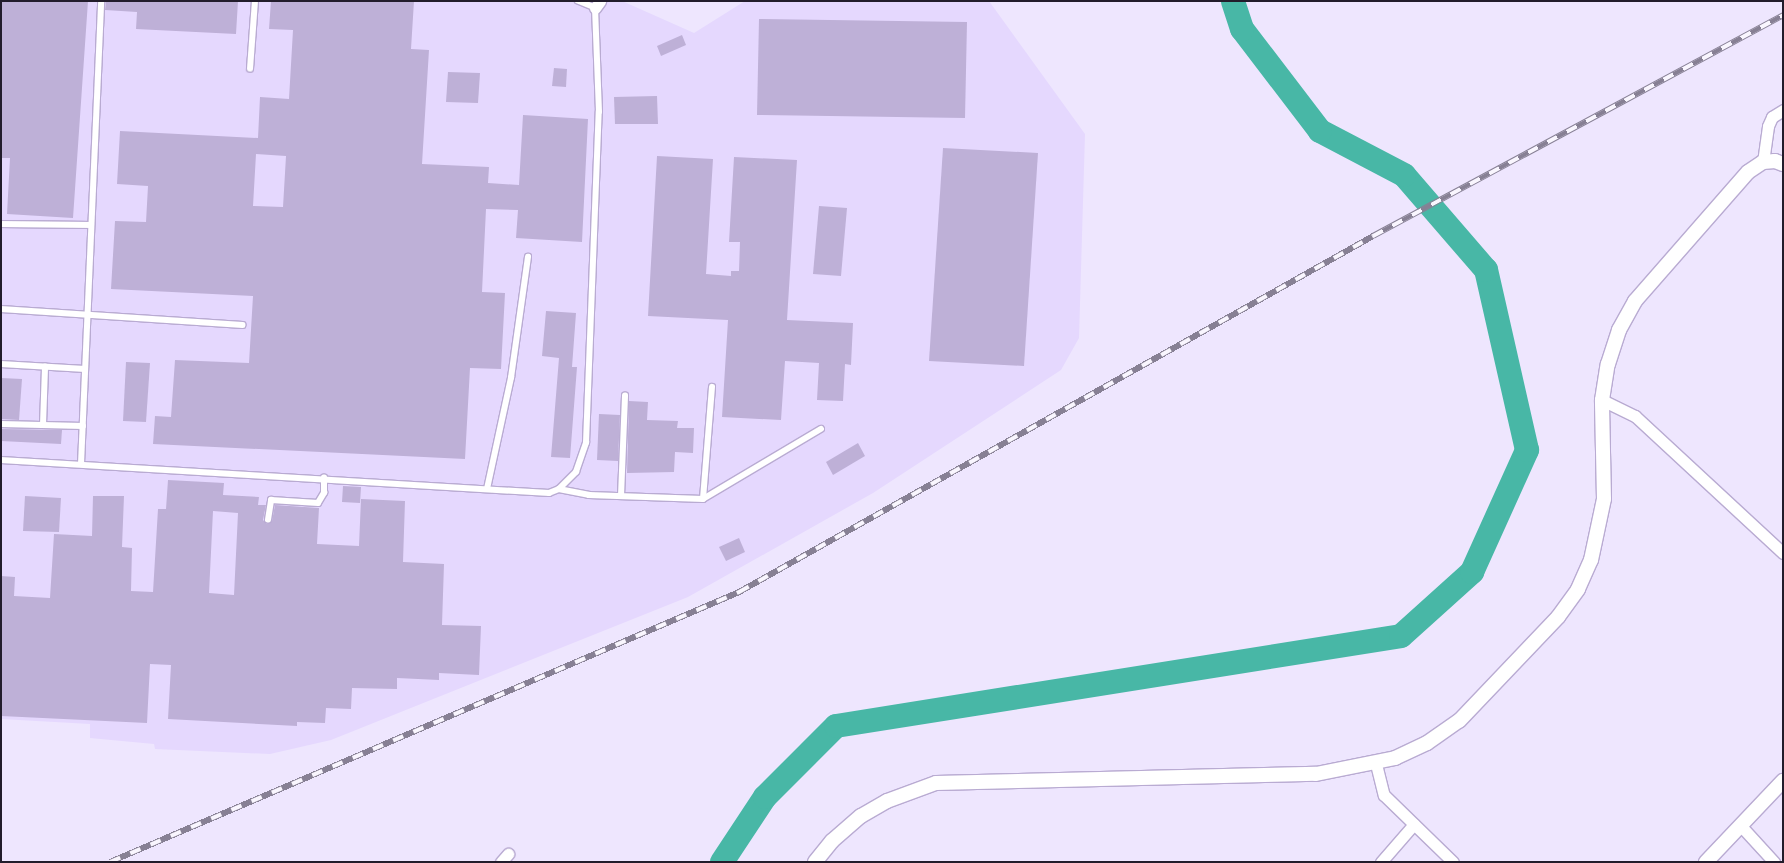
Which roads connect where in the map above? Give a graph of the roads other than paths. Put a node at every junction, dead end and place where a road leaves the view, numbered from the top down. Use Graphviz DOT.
graph roads {
  1 [pos="101,1"];
  2 [pos="255,1"];
  3 [pos="578,1"];
  4 [pos="597,4"];
  5 [pos="250,69"];
  6 [pos="1783,110"];
  7 [pos="1763,162"];
  8 [pos="1783,164"];
  9 [pos="1,224"];
  10 [pos="91,225"];
  11 [pos="528,257"];
  12 [pos="1,309"];
  13 [pos="87,314"];
  14 [pos="242,325"];
  15 [pos="1,364"];
  16 [pos="45,367"];
  17 [pos="85,369"];
  18 [pos="712,387"];
  19 [pos="625,396"];
  20 [pos="1602,400"];
  21 [pos="1,424"];
  22 [pos="43,426"];
  23 [pos="82,426"];
  24 [pos="821,429"];
  25 [pos="1,460"];
  26 [pos="81,464"];
  27 [pos="324,478"];
  28 [pos="487,489"];
  29 [pos="560,489"];
  30 [pos="621,496"];
  31 [pos="703,499"];
  32 [pos="268,520"];
  33 [pos="1783,553"];
  34 [pos="1376,764"];
  35 [pos="1783,781"];
  36 [pos="1414,824"];
  37 [pos="1740,826"];
  38 [pos="815,862"];
  39 [pos="1381,862"];
  40 [pos="1453,862"];
  41 [pos="1706,862"];
  42 [pos="1774,862"];
  1 -- 10 [label="lane"];
  2 -- 5 [label="lane"];
  3 -- 4 [label="lane"];
  4 -- 29 [label="lane"];
  6 -- 7 [label="street"];
  7 -- 8 [label="street"];
  7 -- 20 [label="street"];
  9 -- 10 [label="lane"];
  10 -- 13 [label="lane"];
  11 -- 28 [label="lane"];
  12 -- 13 [label="lane"];
  13 -- 14 [label="lane"];
  13 -- 17 [label="lane"];
  15 -- 16 [label="lane"];
  16 -- 17 [label="lane"];
  16 -- 22 [label="lane"];
  17 -- 23 [label="lane"];
  18 -- 31 [label="lane"];
  19 -- 30 [label="lane"];
  20 -- 33 [label="street"];
  20 -- 34 [label="street"];
  21 -- 22 [label="lane"];
  22 -- 23 [label="lane"];
  23 -- 26 [label="lane"];
  24 -- 31 [label="lane"];
  25 -- 26 [label="lane"];
  26 -- 27 [label="lane"];
  27 -- 28 [label="lane"];
  27 -- 32 [label="lane"];
  28 -- 29 [label="lane"];
  29 -- 30 [label="lane"];
  30 -- 31 [label="lane"];
  34 -- 36 [label="street"];
  34 -- 38 [label="street"];
  35 -- 37 [label="street"];
  36 -- 39 [label="street"];
  36 -- 40 [label="street"];
  37 -- 41 [label="street"];
  37 -- 42 [label="street"];
}
